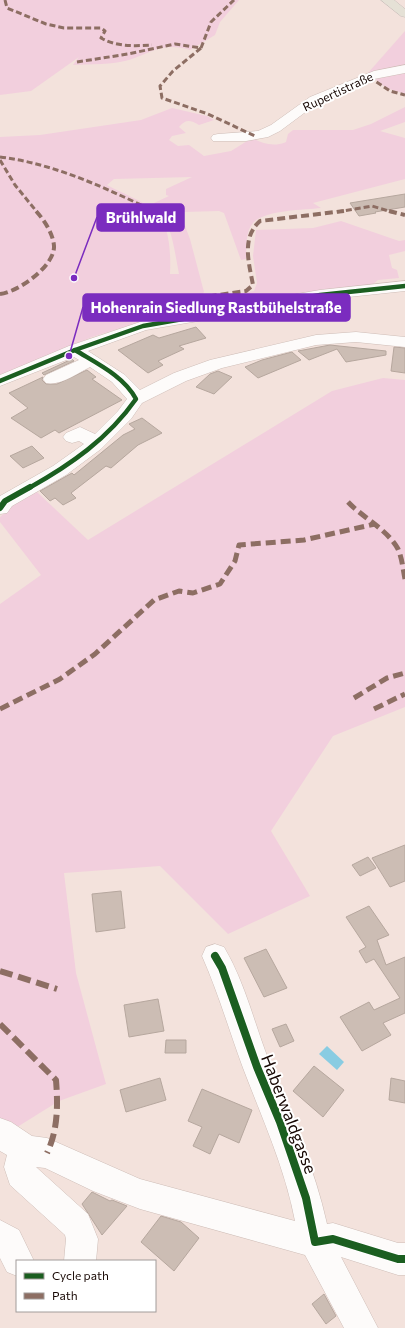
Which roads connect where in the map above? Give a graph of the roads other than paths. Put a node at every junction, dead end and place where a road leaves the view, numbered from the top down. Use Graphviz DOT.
graph roads {
  1 [pos="388,0"];
  2 [pos="405,14"];
  3 [pos="405,69"];
  4 [pos="216,142"];
  5 [pos="405,286"];
  6 [pos="382,339"];
  7 [pos="405,342"];
  8 [pos="342,344"];
  9 [pos="75,350"];
  10 [pos="91,360"];
  11 [pos="52,379"];
  12 [pos="0,381"];
  13 [pos="136,399"];
  14 [pos="72,437"];
  15 [pos="96,443"];
  16 [pos="2,503"];
  17 [pos="215,956"];
  18 [pos="0,1133"];
  19 [pos="37,1152"];
  20 [pos="0,1236"];
  21 [pos="315,1242"];
  22 [pos="405,1259"];
  23 [pos="18,1260"];
  24 [pos="80,1260"];
  25 [pos="362,1328"];
  1 -- 2 [label="main road"];
  3 -- 4 [label="street, Rupertistraße"];
  5 -- 9 [label="street"];
  6 -- 7 [label="street"];
  6 -- 8 [label="street"];
  6 -- 13 [label="street"];
  9 -- 10 [label="street"];
  9 -- 12 [label="street"];
  10 -- 11 [label="street"];
  10 -- 13 [label="street"];
  13 -- 15 [label="street"];
  14 -- 15 [label="street"];
  15 -- 16 [label="street"];
  17 -- 21 [label="street, Haberwaldgasse"];
  18 -- 19 [label="street"];
  19 -- 21 [label="street"];
  19 -- 24 [label="street"];
  20 -- 23 [label="street"];
  21 -- 22 [label="street"];
  21 -- 25 [label="street, Haberwaldgasse"];
}
